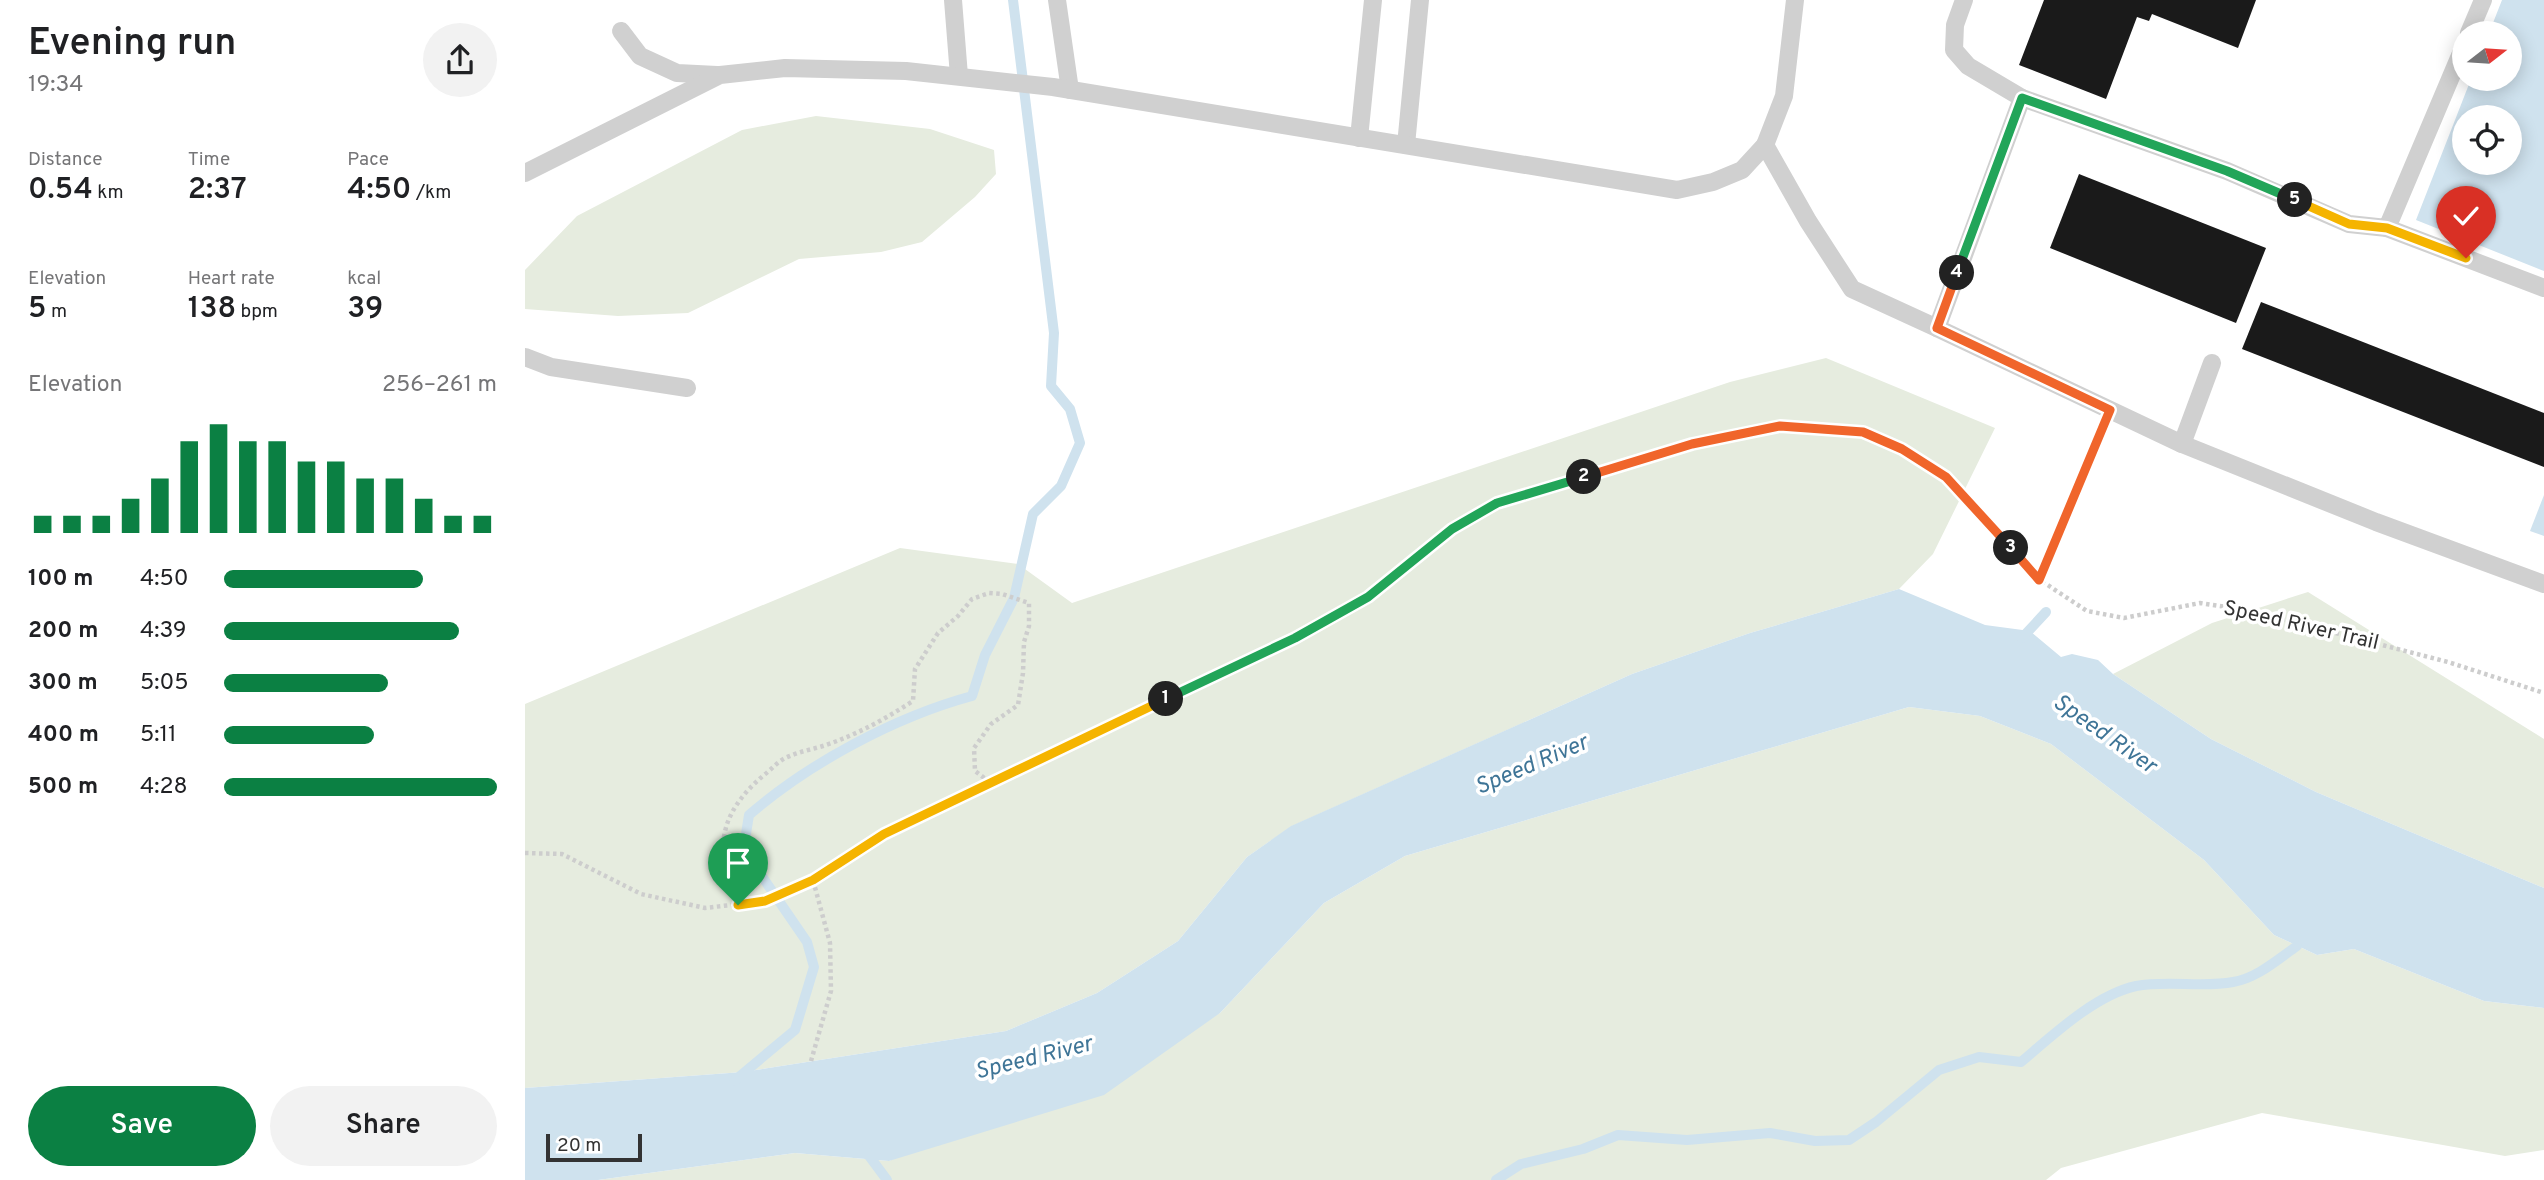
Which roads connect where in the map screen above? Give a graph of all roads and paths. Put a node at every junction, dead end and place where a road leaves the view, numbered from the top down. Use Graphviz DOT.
graph roads {
  1 [pos="953,0"];
  2 [pos="1057,0"];
  3 [pos="1373,0"];
  4 [pos="1420,0"];
  5 [pos="1795,0"];
  6 [pos="1964,0"];
  7 [pos="2483,0"];
  8 [pos="2474,21"];
  9 [pos="621,31"];
  10 [pos="2452,74"];
  11 [pos="720,75"];
  12 [pos="959,76"];
  13 [pos="1061,88"];
  14 [pos="2022,98"];
  15 [pos="1359,138"];
  16 [pos="1406,145"];
  17 [pos="1765,145"];
  18 [pos="525,173"];
  19 [pos="2387,228"];
  20 [pos="2544,288"];
  21 [pos="1937,328"];
  22 [pos="525,358"];
  23 [pos="2212,363"];
  24 [pos="687,387"];
  25 [pos="2110,410"];
  26 [pos="2182,444"];
  27 [pos="2039,580"];
  28 [pos="2544,584"];
  29 [pos="2544,693"];
  30 [pos="991,783"];
  31 [pos="525,853"];
  32 [pos="813,880"];
  33 [pos="738,905"];
  34 [pos="810,1061"];
  1 -- 12 [label="lane"];
  2 -- 13 [label="lane"];
  3 -- 15 [label="lane"];
  4 -- 16 [label="lane"];
  5 -- 17 [label="lane"];
  6 -- 14 [label="lane"];
  7 -- 8 [label="lane"];
  9 -- 11 [label="lane"];
  10 -- 19 [label="lane"];
  11 -- 12 [label="lane"];
  11 -- 18 [label="lane"];
  12 -- 13 [label="lane"];
  13 -- 15 [label="lane"];
  14 -- 19 [label="lane"];
  14 -- 21 [label="lane"];
  15 -- 16 [label="lane"];
  16 -- 17 [label="lane"];
  17 -- 21 [label="lane"];
  19 -- 20 [label="lane"];
  21 -- 25 [label="lane"];
  22 -- 24 [label="lane"];
  23 -- 26 [label="lane"];
  25 -- 26 [label="lane"];
  25 -- 27 [label="path"];
  26 -- 28 [label="lane"];
  27 -- 29 [label="path, Speed River Trail"];
  27 -- 30 [label="path, Speed River Trail"];
  30 -- 32 [label="path, Speed River Trail"];
  30 -- 33 [label="path"];
  31 -- 33 [label="path, Speed River Trail"];
  32 -- 33 [label="path, Speed River Trail"];
  32 -- 34 [label="path"];
}
